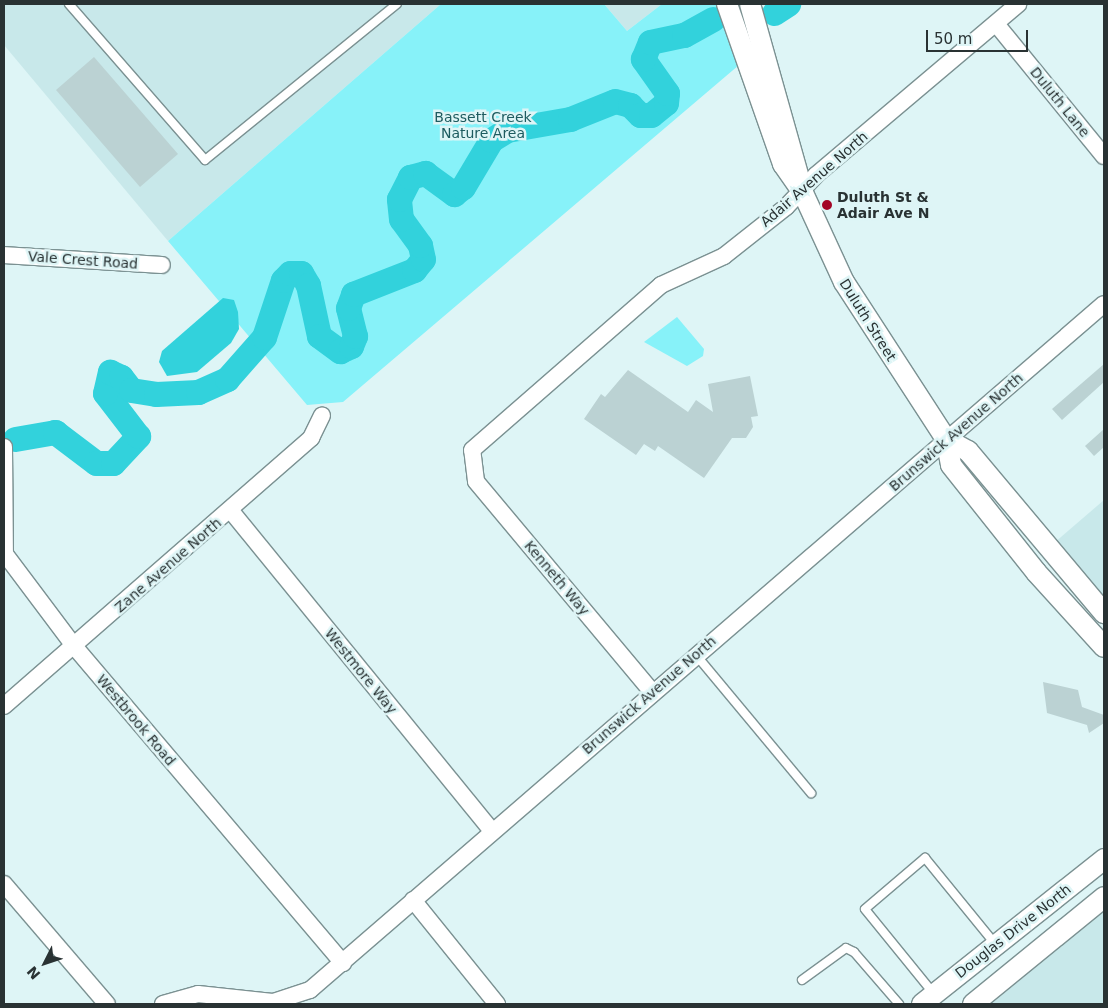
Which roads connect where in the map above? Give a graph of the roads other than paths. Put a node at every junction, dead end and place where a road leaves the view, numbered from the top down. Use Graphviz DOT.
graph roads {
  1 [pos="69,4"];
  2 [pos="397,4"];
  3 [pos="727,4"];
  4 [pos="750,4"];
  5 [pos="1018,4"];
  6 [pos="997,25"];
  7 [pos="1104,156"];
  8 [pos="802,193"];
  9 [pos="4,255"];
  10 [pos="162,265"];
  11 [pos="1104,304"];
  12 [pos="322,415"];
  13 [pos="946,439"];
  14 [pos="4,447"];
  15 [pos="470,460"];
  16 [pos="230,511"];
  17 [pos="4,537"];
  18 [pos="1104,613"];
  19 [pos="74,646"];
  20 [pos="1104,647"];
  21 [pos="696,655"];
  22 [pos="653,693"];
  23 [pos="4,706"];
  24 [pos="811,793"];
  25 [pos="492,831"];
  26 [pos="1104,859"];
  27 [pos="4,884"];
  28 [pos="1104,897"];
  29 [pos="414,900"];
  30 [pos="996,945"];
  31 [pos="343,963"];
  32 [pos="802,980"];
  33 [pos="928,999"];
  34 [pos="107,1004"];
  35 [pos="163,1004"];
  36 [pos="497,1004"];
  37 [pos="899,1004"];
  38 [pos="972,1004"];
  1 -- 2 [label="lane"];
  3 -- 8 [label="street, Duluth Street"];
  4 -- 8 [label="street, Duluth Street"];
  5 -- 6 [label="street, Adair Avenue North"];
  6 -- 7 [label="street, Duluth Lane"];
  6 -- 8 [label="street, Adair Avenue North"];
  8 -- 13 [label="street, Duluth Street"];
  8 -- 15 [label="street, Adair Avenue North"];
  9 -- 10 [label="street, Vale Crest Road"];
  11 -- 13 [label="street, Brunswick Avenue North"];
  12 -- 16 [label="street, Zane Avenue North"];
  13 -- 18 [label="street, Duluth Street"];
  13 -- 20 [label="street, Duluth Street"];
  13 -- 21 [label="street, Brunswick Avenue North"];
  14 -- 17 [label="street, Westbrook Road"];
  15 -- 22 [label="street, Kenneth Way"];
  16 -- 19 [label="street, Zane Avenue North"];
  16 -- 25 [label="street, Westmore Way"];
  17 -- 19 [label="street, Westbrook Road"];
  19 -- 23 [label="street, Zane Avenue North"];
  19 -- 31 [label="street, Westbrook Road"];
  21 -- 22 [label="street, Brunswick Avenue North"];
  21 -- 24 [label="lane"];
  22 -- 25 [label="street, Brunswick Avenue North"];
  25 -- 29 [label="street, Brunswick Avenue North"];
  26 -- 30 [label="street, Douglas Drive North"];
  27 -- 34 [label="street"];
  28 -- 38 [label="street"];
  29 -- 31 [label="street, Brunswick Avenue North"];
  29 -- 36 [label="street"];
  30 -- 33 [label="street, Douglas Drive North"];
  30 -- 33 [label="lane"];
  31 -- 35 [label="street, Brunswick Avenue North"];
  32 -- 37 [label="lane"];
}
